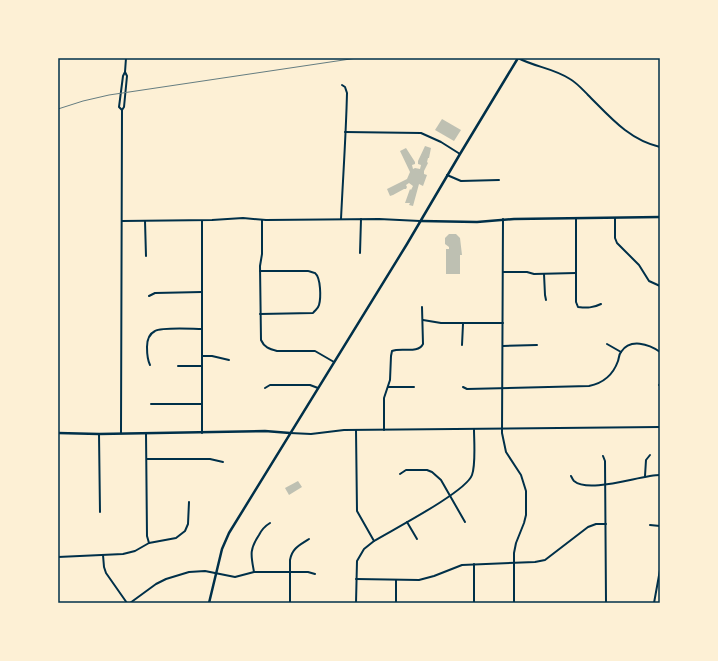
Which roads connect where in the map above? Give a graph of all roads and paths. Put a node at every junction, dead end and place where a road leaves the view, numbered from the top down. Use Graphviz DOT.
graph roads {
  1 [pos="126,58"];
  2 [pos="519,58"];
  3 [pos="342,85"];
  4 [pos="345,132"];
  5 [pos="660,148"];
  6 [pos="460,154"];
  7 [pos="447,175"];
  8 [pos="499,180"];
  9 [pos="660,217"];
  10 [pos="576,218"];
  11 [pos="615,218"];
  12 [pos="503,219"];
  13 [pos="262,220"];
  14 [pos="341,220"];
  15 [pos="361,220"];
  16 [pos="122,221"];
  17 [pos="145,221"];
  18 [pos="202,221"];
  19 [pos="420,221"];
  20 [pos="360,253"];
  21 [pos="146,256"];
  22 [pos="260,271"];
  23 [pos="503,272"];
  24 [pos="576,273"];
  25 [pos="544,274"];
  26 [pos="660,286"];
  27 [pos="202,292"];
  28 [pos="149,296"];
  29 [pos="546,300"];
  30 [pos="601,304"];
  31 [pos="422,307"];
  32 [pos="260,314"];
  33 [pos="423,320"];
  34 [pos="503,323"];
  35 [pos="463,324"];
  36 [pos="202,330"];
  37 [pos="607,344"];
  38 [pos="462,345"];
  39 [pos="537,345"];
  40 [pos="503,346"];
  41 [pos="620,352"];
  42 [pos="660,352"];
  43 [pos="202,356"];
  44 [pos="229,360"];
  45 [pos="334,362"];
  46 [pos="150,365"];
  47 [pos="178,366"];
  48 [pos="202,366"];
  49 [pos="388,387"];
  50 [pos="414,387"];
  51 [pos="463,387"];
  52 [pos="264,388"];
  53 [pos="318,388"];
  54 [pos="503,388"];
  55 [pos="151,404"];
  56 [pos="202,404"];
  57 [pos="660,427"];
  58 [pos="474,429"];
  59 [pos="502,429"];
  60 [pos="356,430"];
  61 [pos="384,430"];
  62 [pos="58,433"];
  63 [pos="121,433"];
  64 [pos="146,433"];
  65 [pos="202,433"];
  66 [pos="290,433"];
  67 [pos="99,434"];
  68 [pos="650,455"];
  69 [pos="603,456"];
  70 [pos="147,459"];
  71 [pos="223,462"];
  72 [pos="400,474"];
  73 [pos="660,475"];
  74 [pos="571,476"];
  75 [pos="646,476"];
  76 [pos="606,484"];
  77 [pos="450,496"];
  78 [pos="189,502"];
  79 [pos="100,512"];
  80 [pos="407,522"];
  81 [pos="465,522"];
  82 [pos="270,523"];
  83 [pos="606,524"];
  84 [pos="650,524"];
  85 [pos="660,526"];
  86 [pos="309,539"];
  87 [pos="417,539"];
  88 [pos="374,541"];
  89 [pos="149,543"];
  90 [pos="103,555"];
  91 [pos="58,556"];
  92 [pos="474,564"];
  93 [pos="513,564"];
  94 [pos="660,570"];
  95 [pos="290,571"];
  96 [pos="254,572"];
  97 [pos="216,573"];
  98 [pos="315,574"];
  99 [pos="356,579"];
  100 [pos="396,580"];
  101 [pos="128,603"];
  102 [pos="209,603"];
  103 [pos="290,603"];
  104 [pos="356,603"];
  105 [pos="396,603"];
  106 [pos="474,603"];
  107 [pos="514,603"];
  108 [pos="606,603"];
  109 [pos="654,603"];
  1 -- 16 [label="street"];
  2 -- 5 [label="street"];
  2 -- 6 [label="main road"];
  3 -- 4 [label="street"];
  4 -- 6 [label="street"];
  4 -- 14 [label="street"];
  6 -- 7 [label="main road"];
  7 -- 8 [label="street"];
  7 -- 19 [label="main road"];
  9 -- 11 [label="main road"];
  10 -- 11 [label="main road"];
  10 -- 12 [label="main road"];
  10 -- 24 [label="street"];
  11 -- 26 [label="street"];
  12 -- 19 [label="main road"];
  12 -- 23 [label="street"];
  13 -- 14 [label="street"];
  13 -- 18 [label="street"];
  13 -- 22 [label="street"];
  14 -- 15 [label="street"];
  15 -- 19 [label="street"];
  15 -- 20 [label="street"];
  16 -- 17 [label="street"];
  16 -- 63 [label="street"];
  17 -- 18 [label="street"];
  17 -- 21 [label="street"];
  18 -- 27 [label="street"];
  19 -- 45 [label="main road"];
  22 -- 32 [label="street"];
  22 -- 32 [label="street"];
  23 -- 25 [label="street"];
  23 -- 34 [label="street"];
  24 -- 25 [label="street"];
  24 -- 30 [label="street"];
  25 -- 29 [label="street"];
  27 -- 28 [label="street"];
  27 -- 36 [label="street"];
  31 -- 33 [label="street"];
  32 -- 45 [label="street"];
  33 -- 35 [label="street"];
  33 -- 49 [label="street"];
  34 -- 35 [label="street"];
  34 -- 40 [label="street"];
  35 -- 38 [label="street"];
  36 -- 43 [label="street"];
  36 -- 46 [label="street"];
  37 -- 41 [label="street"];
  39 -- 40 [label="street"];
  40 -- 54 [label="street"];
  41 -- 42 [label="street"];
  41 -- 54 [label="street"];
  43 -- 44 [label="street"];
  43 -- 48 [label="street"];
  45 -- 53 [label="main road"];
  47 -- 48 [label="street"];
  48 -- 56 [label="street"];
  49 -- 50 [label="street"];
  49 -- 61 [label="street"];
  51 -- 54 [label="street"];
  52 -- 53 [label="street"];
  53 -- 66 [label="main road"];
  54 -- 59 [label="street"];
  55 -- 56 [label="street"];
  56 -- 65 [label="street"];
  57 -- 59 [label="street"];
  58 -- 59 [label="street"];
  58 -- 61 [label="street"];
  58 -- 77 [label="street"];
  59 -- 93 [label="street"];
  60 -- 61 [label="street"];
  60 -- 66 [label="street"];
  60 -- 88 [label="street"];
  62 -- 67 [label="main road"];
  63 -- 64 [label="main road"];
  63 -- 67 [label="main road"];
  64 -- 65 [label="main road"];
  64 -- 70 [label="street"];
  65 -- 66 [label="main road"];
  66 -- 97 [label="main road"];
  67 -- 79 [label="street"];
  68 -- 75 [label="street"];
  69 -- 76 [label="street"];
  70 -- 71 [label="street"];
  70 -- 89 [label="street"];
  72 -- 77 [label="street"];
  73 -- 75 [label="street"];
  74 -- 76 [label="street"];
  75 -- 76 [label="street"];
  76 -- 83 [label="street"];
  77 -- 80 [label="street"];
  77 -- 81 [label="street"];
  78 -- 89 [label="street"];
  80 -- 87 [label="street"];
  80 -- 88 [label="street"];
  82 -- 96 [label="street"];
  83 -- 93 [label="street"];
  83 -- 108 [label="street"];
  84 -- 85 [label="street"];
  86 -- 95 [label="street"];
  88 -- 99 [label="street"];
  89 -- 90 [label="street"];
  90 -- 91 [label="street"];
  90 -- 101 [label="street"];
  92 -- 93 [label="street"];
  92 -- 100 [label="street"];
  92 -- 106 [label="street"];
  93 -- 107 [label="street"];
  94 -- 109 [label="street"];
  95 -- 96 [label="street"];
  95 -- 98 [label="street"];
  95 -- 103 [label="street"];
  96 -- 97 [label="street"];
  97 -- 101 [label="street"];
  97 -- 102 [label="main road"];
  99 -- 100 [label="street"];
  99 -- 104 [label="street"];
  100 -- 105 [label="street"];
}
